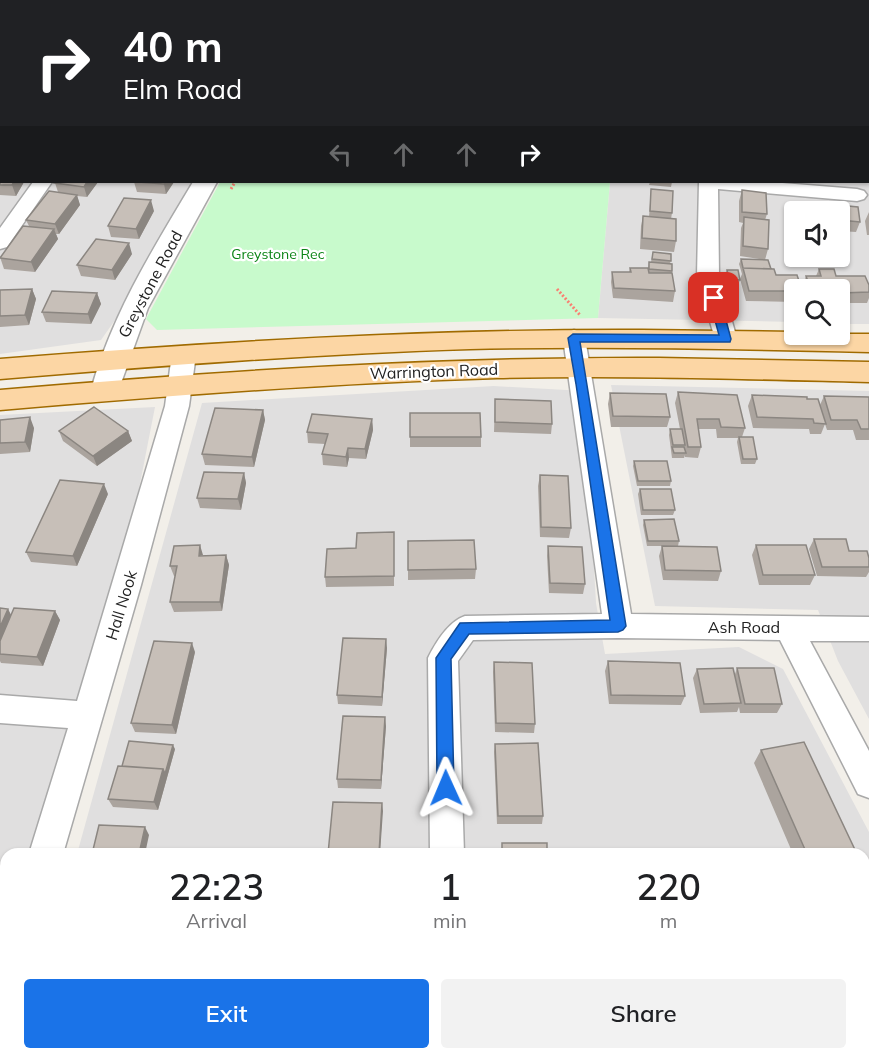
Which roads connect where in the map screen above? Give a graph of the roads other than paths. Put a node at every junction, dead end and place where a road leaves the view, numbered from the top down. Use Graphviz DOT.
graph roads {
  1 [pos="41,183"];
  2 [pos="204,183"];
  3 [pos="708,183"];
  4 [pos="719,183"];
  5 [pos="856,195"];
  6 [pos="0,243"];
  7 [pos="578,328"];
  8 [pos="726,339"];
  9 [pos="869,342"];
  10 [pos="184,354"];
  11 [pos="112,360"];
  12 [pos="580,368"];
  13 [pos="0,369"];
  14 [pos="869,372"];
  15 [pos="180,384"];
  16 [pos="106,390"];
  17 [pos="0,400"];
  18 [pos="618,626"];
  19 [pos="788,627"];
  20 [pos="869,628"];
  21 [pos="0,709"];
  22 [pos="87,716"];
  23 [pos="869,783"];
  24 [pos="48,848"];
  25 [pos="447,848"];
  1 -- 6 [label="street"];
  2 -- 11 [label="street, Greystone Road"];
  3 -- 8 [label="street"];
  4 -- 5 [label="street"];
  7 -- 8 [label="main road, Warrington Road"];
  7 -- 10 [label="main road, Warrington Road"];
  7 -- 12 [label="street"];
  8 -- 9 [label="main road, Warrington Road"];
  10 -- 11 [label="main road, Warrington Road"];
  10 -- 15 [label="street, Hall Nook"];
  11 -- 13 [label="main road, Warrington Road"];
  11 -- 16 [label="street, Greystone Road"];
  12 -- 14 [label="main road, Warrington Road"];
  12 -- 15 [label="main road, Warrington Road"];
  12 -- 18 [label="street"];
  15 -- 16 [label="main road, Warrington Road"];
  15 -- 22 [label="street, Hall Nook"];
  16 -- 17 [label="main road, Warrington Road"];
  18 -- 19 [label="street, Ash Road"];
  18 -- 25 [label="street, Ash Road"];
  19 -- 20 [label="street, Ash Road"];
  19 -- 23 [label="street"];
  21 -- 22 [label="street"];
  22 -- 24 [label="street, Hall Nook"];
}
